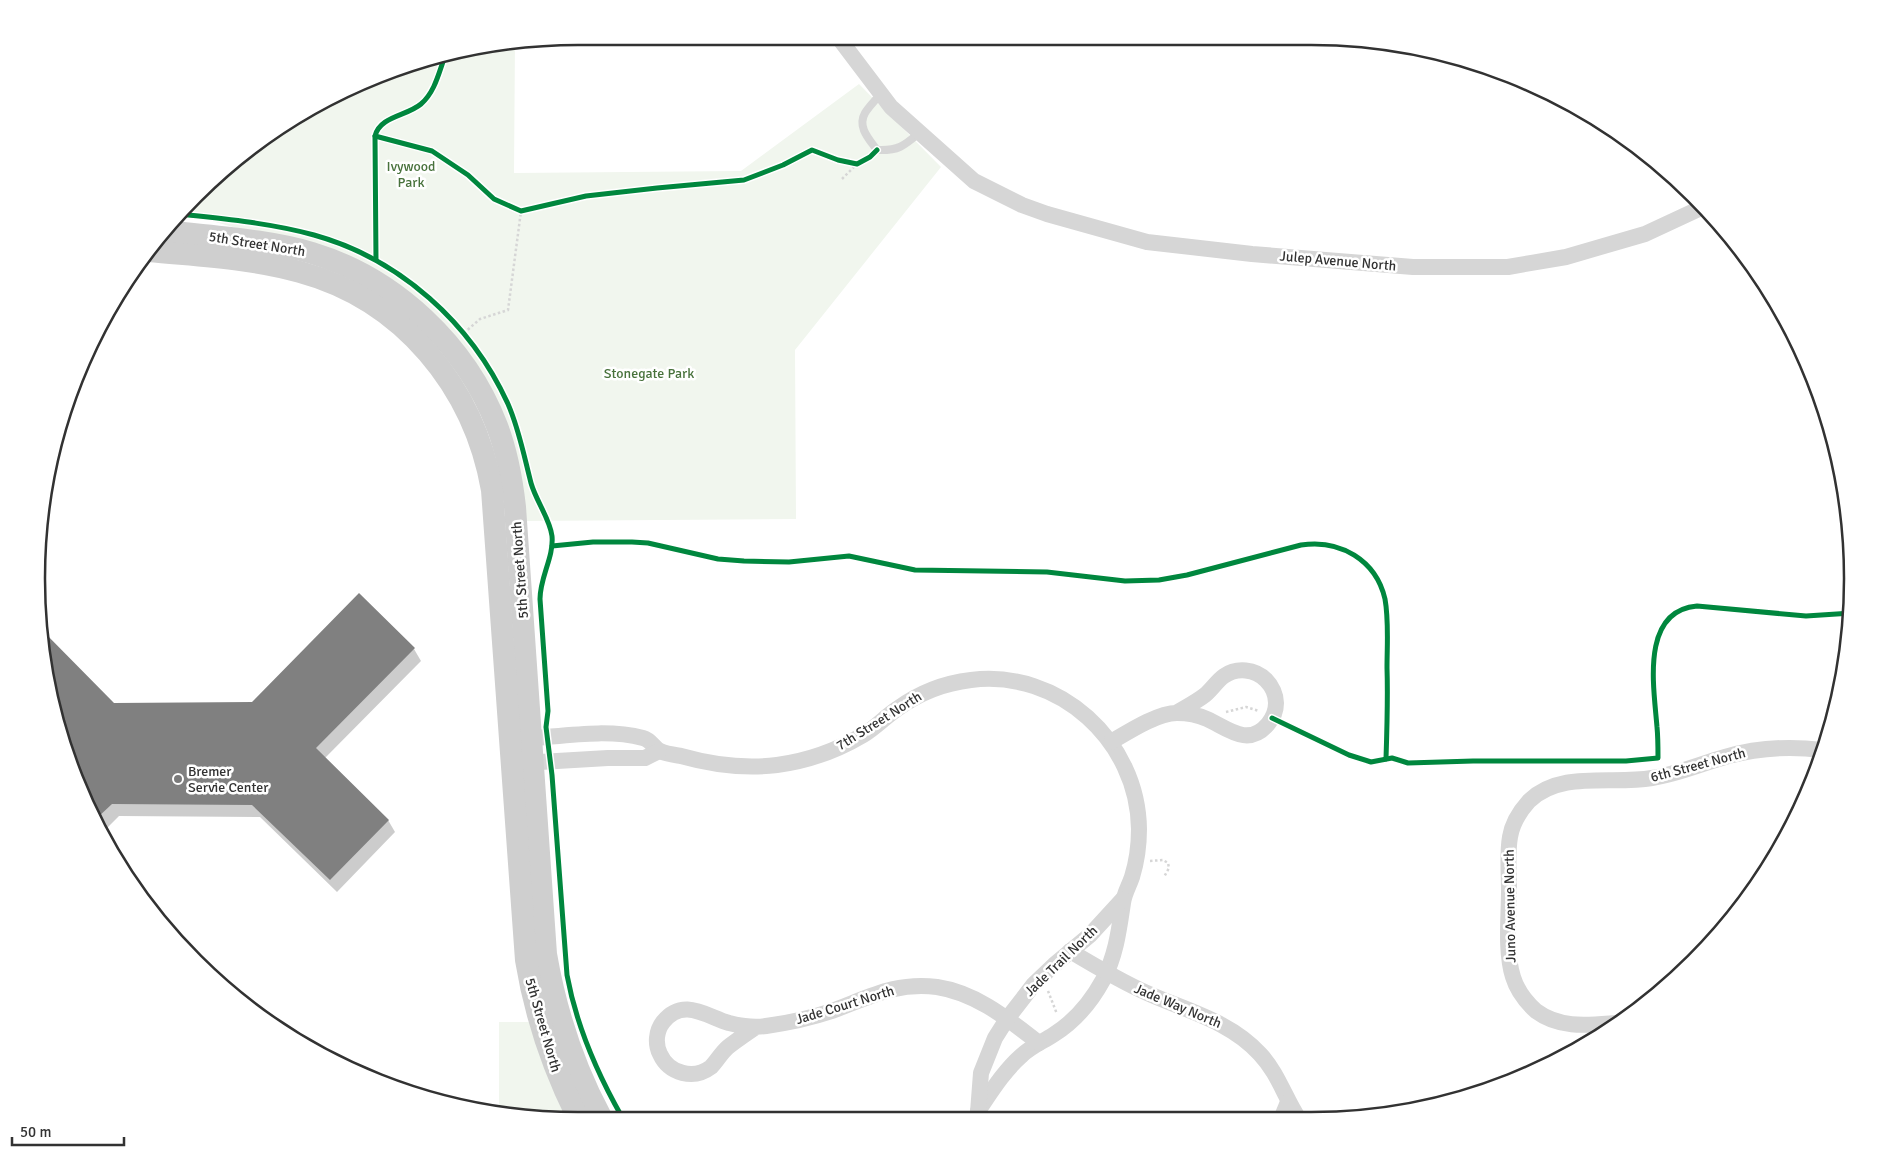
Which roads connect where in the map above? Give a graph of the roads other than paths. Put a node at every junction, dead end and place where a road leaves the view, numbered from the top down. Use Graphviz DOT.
graph roads {
  1 [pos="844,45"];
  2 [pos="880,93"];
  3 [pos="919,133"];
  4 [pos="1696,210"];
  5 [pos="173,232"];
  6 [pos="157,252"];
  7 [pos="1176,713"];
  8 [pos="521,739"];
  9 [pos="1111,742"];
  10 [pos="659,750"];
  11 [pos="1816,750"];
  12 [pos="522,763"];
  13 [pos="1545,790"];
  14 [pos="1123,899"];
  15 [pos="1070,951"];
  16 [pos="1107,973"];
  17 [pos="1007,1019"];
  18 [pos="1605,1023"];
  19 [pos="756,1027"];
  20 [pos="1039,1043"];
  21 [pos="1288,1102"];
  22 [pos="575,1112"];
  23 [pos="599,1112"];
  24 [pos="978,1112"];
  25 [pos="980,1112"];
  26 [pos="1284,1112"];
  27 [pos="1294,1112"];
  1 -- 2 [label="street, Julep Avenue North"];
  2 -- 3 [label="street, Julep Avenue North"];
  2 -- 3 [label="lane"];
  3 -- 4 [label="street, Julep Avenue North"];
  5 -- 8 [label="street, 5th Street North"];
  6 -- 8 [label="street, 5th Street North"];
  7 -- 7 [label="street"];
  7 -- 9 [label="street"];
  8 -- 10 [label="street, 7th Street North"];
  8 -- 12 [label="street, 5th Street North"];
  9 -- 10 [label="street, 7th Street North"];
  9 -- 14 [label="street, Jade Trail North"];
  10 -- 12 [label="street"];
  11 -- 13 [label="street, 6th Street North"];
  12 -- 22 [label="street, 5th Street North"];
  12 -- 23 [label="street, 5th Street North"];
  13 -- 18 [label="street, Juno Avenue North"];
  14 -- 15 [label="street, Jade Trail North"];
  14 -- 16 [label="street, Jade Trail North"];
  15 -- 16 [label="street, Jade Way North"];
  15 -- 17 [label="street, Jade Trail North"];
  16 -- 20 [label="street, Jade Trail North"];
  16 -- 21 [label="street, Jade Way North"];
  17 -- 19 [label="street, Jade Court North"];
  17 -- 20 [label="street, Jade Court North"];
  17 -- 24 [label="street, Jade Trail North"];
  19 -- 19 [label="street, Jade Court North"];
  20 -- 25 [label="street, Jade Trail North"];
  21 -- 26 [label="street"];
  21 -- 27 [label="street, Jade Way North"];
}
